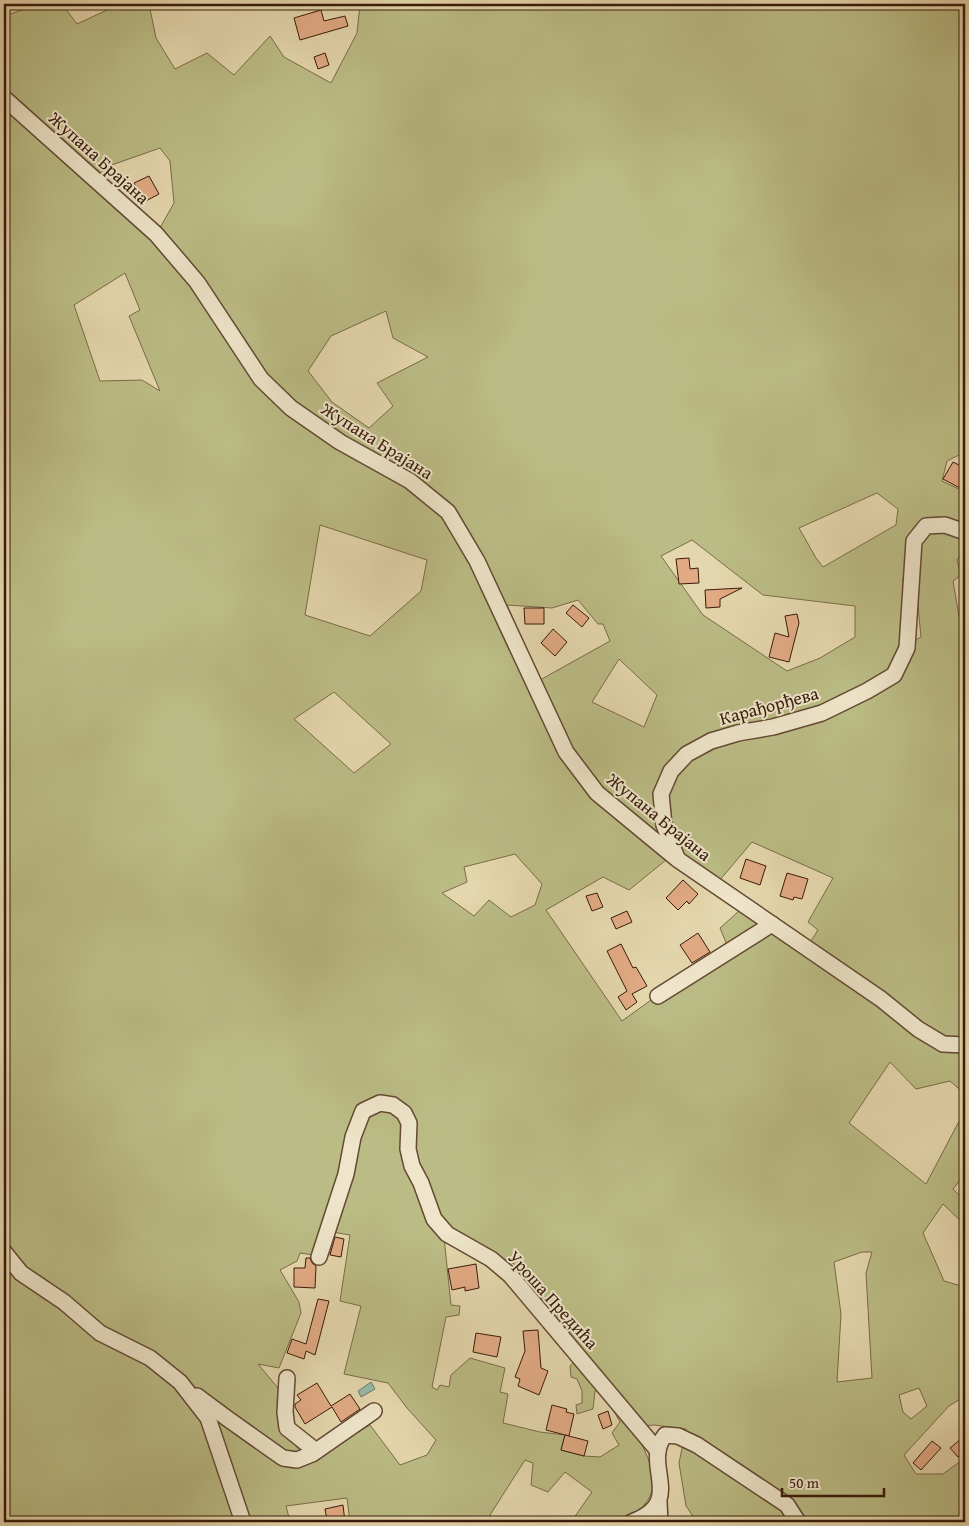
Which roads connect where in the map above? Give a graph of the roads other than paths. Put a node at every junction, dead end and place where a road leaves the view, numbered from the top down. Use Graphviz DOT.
graph roads {
  1 [pos="4,98"];
  2 [pos="965,532"];
  3 [pos="677,859"];
  4 [pos="772,924"];
  5 [pos="658,996"];
  6 [pos="965,1044"];
  7 [pos="4,1252"];
  8 [pos="319,1257"];
  9 [pos="287,1378"];
  10 [pos="180,1382"];
  11 [pos="374,1411"];
  12 [pos="316,1451"];
  13 [pos="658,1451"];
  14 [pos="659,1502"];
  15 [pos="243,1522"];
  16 [pos="632,1522"];
  17 [pos="660,1522"];
  18 [pos="798,1522"];
  1 -- 3 [label="street, Жупана Брајана"];
  2 -- 3 [label="street, Карађорђева"];
  3 -- 4 [label="street, Жупана Брајана"];
  4 -- 5 [label="street"];
  4 -- 6 [label="street, Жупана Брајана"];
  7 -- 10 [label="street"];
  8 -- 13 [label="street, Уроша Предића"];
  9 -- 12 [label="street"];
  10 -- 12 [label="street"];
  10 -- 15 [label="street"];
  11 -- 12 [label="street"];
  13 -- 14 [label="street"];
  13 -- 18 [label="street"];
  14 -- 16 [label="street"];
  14 -- 17 [label="street"];
}
